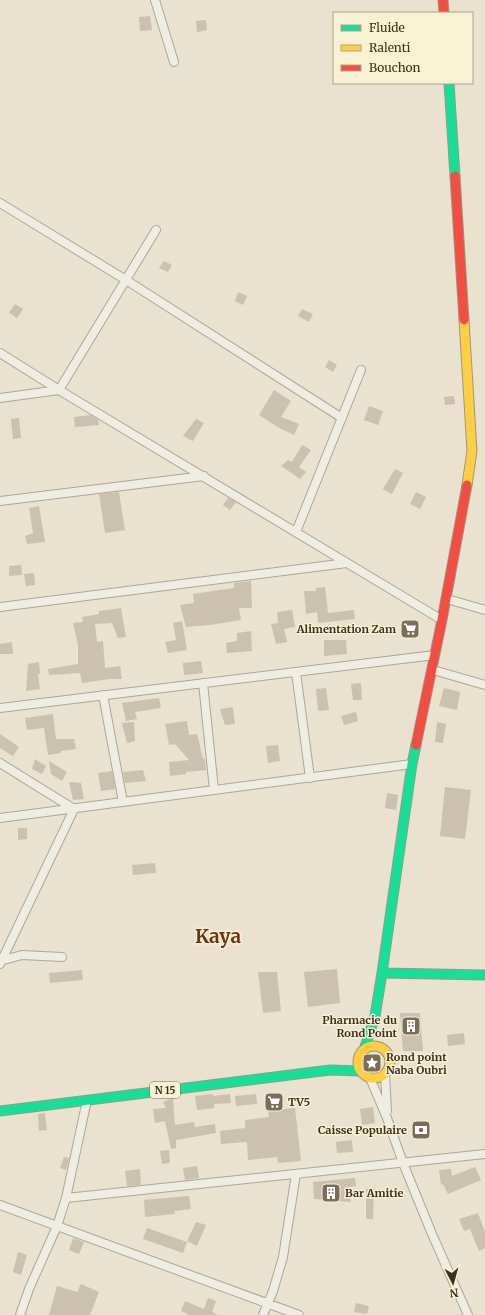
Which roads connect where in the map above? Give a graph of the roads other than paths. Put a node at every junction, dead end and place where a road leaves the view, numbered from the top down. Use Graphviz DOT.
graph roads {
  1 [pos="154,0"];
  2 [pos="443,0"];
  3 [pos="444,12"];
  4 [pos="174,62"];
  5 [pos="449,84"];
  6 [pos="0,203"];
  7 [pos="156,230"];
  8 [pos="126,280"];
  9 [pos="0,353"];
  10 [pos="361,370"];
  11 [pos="59,390"];
  12 [pos="0,398"];
  13 [pos="342,418"];
  14 [pos="204,476"];
  15 [pos="0,501"];
  16 [pos="296,532"];
  17 [pos="347,563"];
  18 [pos="446,599"];
  19 [pos="0,607"];
  20 [pos="485,610"];
  21 [pos="442,620"];
  22 [pos="435,655"];
  23 [pos="433,670"];
  24 [pos="296,672"];
  25 [pos="204,683"];
  26 [pos="485,685"];
  27 [pos="103,695"];
  28 [pos="0,708"];
  29 [pos="0,763"];
  30 [pos="412,764"];
  31 [pos="310,778"];
  32 [pos="214,790"];
  33 [pos="123,802"];
  34 [pos="74,809"];
  35 [pos="0,818"];
  36 [pos="62,957"];
  37 [pos="0,962"];
  38 [pos="382,973"];
  39 [pos="485,975"];
  40 [pos="375,1016"];
  41 [pos="382,1048"];
  42 [pos="361,1054"];
  43 [pos="330,1070"];
  44 [pos="361,1072"];
  45 [pos="385,1074"];
  46 [pos="370,1078"];
  47 [pos="87,1100"];
  48 [pos="0,1111"];
  49 [pos="387,1118"];
  50 [pos="485,1154"];
  51 [pos="403,1163"];
  52 [pos="296,1174"];
  53 [pos="66,1198"];
  54 [pos="0,1205"];
  55 [pos="57,1226"];
  56 [pos="268,1303"];
  57 [pos="20,1315"];
  58 [pos="263,1315"];
  59 [pos="299,1315"];
  60 [pos="468,1315"];
  1 -- 4 [label="street"];
  2 -- 3 [label="main road"];
  5 -- 18 [label="main road"];
  6 -- 8 [label="street"];
  7 -- 8 [label="street"];
  8 -- 11 [label="street"];
  8 -- 13 [label="street"];
  9 -- 11 [label="street"];
  10 -- 13 [label="street"];
  11 -- 12 [label="street"];
  11 -- 14 [label="street"];
  13 -- 16 [label="street"];
  14 -- 15 [label="street"];
  14 -- 16 [label="street"];
  16 -- 17 [label="street"];
  17 -- 19 [label="street"];
  17 -- 21 [label="street"];
  18 -- 20 [label="street"];
  18 -- 21 [label="main road"];
  21 -- 22 [label="main road"];
  22 -- 23 [label="main road"];
  22 -- 24 [label="street"];
  23 -- 26 [label="street"];
  23 -- 30 [label="main road"];
  24 -- 25 [label="street"];
  24 -- 31 [label="street"];
  25 -- 27 [label="street"];
  25 -- 32 [label="street"];
  27 -- 28 [label="street"];
  27 -- 33 [label="street"];
  29 -- 34 [label="street"];
  30 -- 31 [label="street"];
  30 -- 38 [label="main road"];
  31 -- 32 [label="street"];
  32 -- 33 [label="street"];
  33 -- 34 [label="street"];
  34 -- 35 [label="street"];
  34 -- 37 [label="street"];
  36 -- 37 [label="street"];
  38 -- 39 [label="main road"];
  38 -- 40 [label="main road"];
  40 -- 41 [label="main road"];
  40 -- 42 [label="main road"];
  41 -- 42 [label="main road, N 15"];
  41 -- 45 [label="main road"];
  42 -- 43 [label="main road, N 15"];
  42 -- 44 [label="main road"];
  43 -- 44 [label="main road, N 15"];
  43 -- 47 [label="main road, N 15"];
  44 -- 46 [label="main road, N 15"];
  45 -- 46 [label="main road"];
  45 -- 49 [label="street"];
  46 -- 49 [label="street"];
  47 -- 48 [label="main road, N 15"];
  47 -- 53 [label="street"];
  49 -- 51 [label="street"];
  50 -- 51 [label="street"];
  51 -- 52 [label="street"];
  51 -- 60 [label="street"];
  52 -- 53 [label="street"];
  52 -- 56 [label="street"];
  53 -- 55 [label="street"];
  54 -- 55 [label="street"];
  55 -- 56 [label="street"];
  55 -- 57 [label="street"];
  56 -- 58 [label="street"];
  56 -- 59 [label="street"];
}
